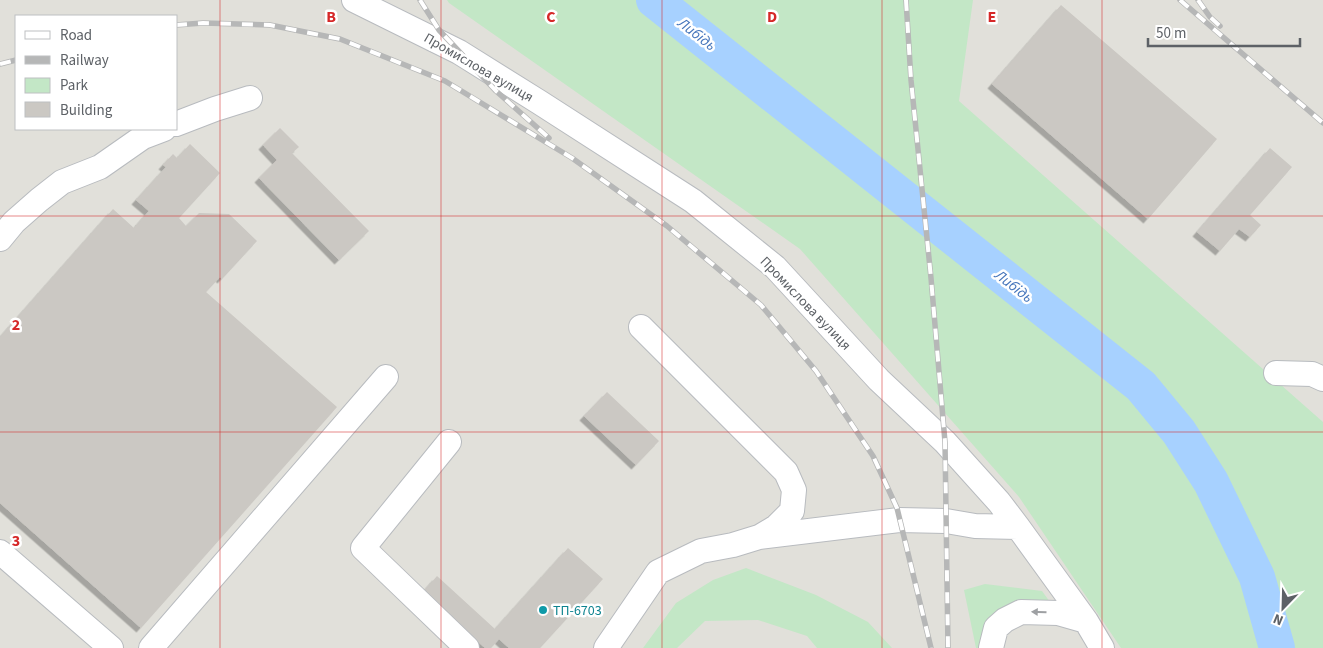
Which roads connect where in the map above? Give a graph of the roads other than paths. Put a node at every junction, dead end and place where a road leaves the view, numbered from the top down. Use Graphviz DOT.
graph roads {
  1 [pos="354,0"];
  2 [pos="250,98"];
  3 [pos="178,123"];
  4 [pos="161,130"];
  5 [pos="0,239"];
  6 [pos="640,327"];
  7 [pos="1276,373"];
  8 [pos="386,376"];
  9 [pos="1323,379"];
  10 [pos="449,442"];
  11 [pos="1018,527"];
  12 [pos="759,537"];
  13 [pos="0,552"];
  14 [pos="1086,621"];
  15 [pos="110,648"];
  16 [pos="151,648"];
  17 [pos="467,648"];
  18 [pos="606,648"];
  19 [pos="991,648"];
  20 [pos="1102,648"];
  1 -- 11 [label="street, Промислова вулиця"];
  2 -- 3 [label="street"];
  4 -- 5 [label="street"];
  6 -- 12 [label="street"];
  7 -- 9 [label="street"];
  8 -- 16 [label="street"];
  10 -- 17 [label="street"];
  11 -- 12 [label="street"];
  11 -- 14 [label="street, Промислова вулиця"];
  12 -- 18 [label="street"];
  13 -- 15 [label="street"];
  14 -- 19 [label="street, one-way"];
  14 -- 20 [label="street, Промислова вулиця"];
}
